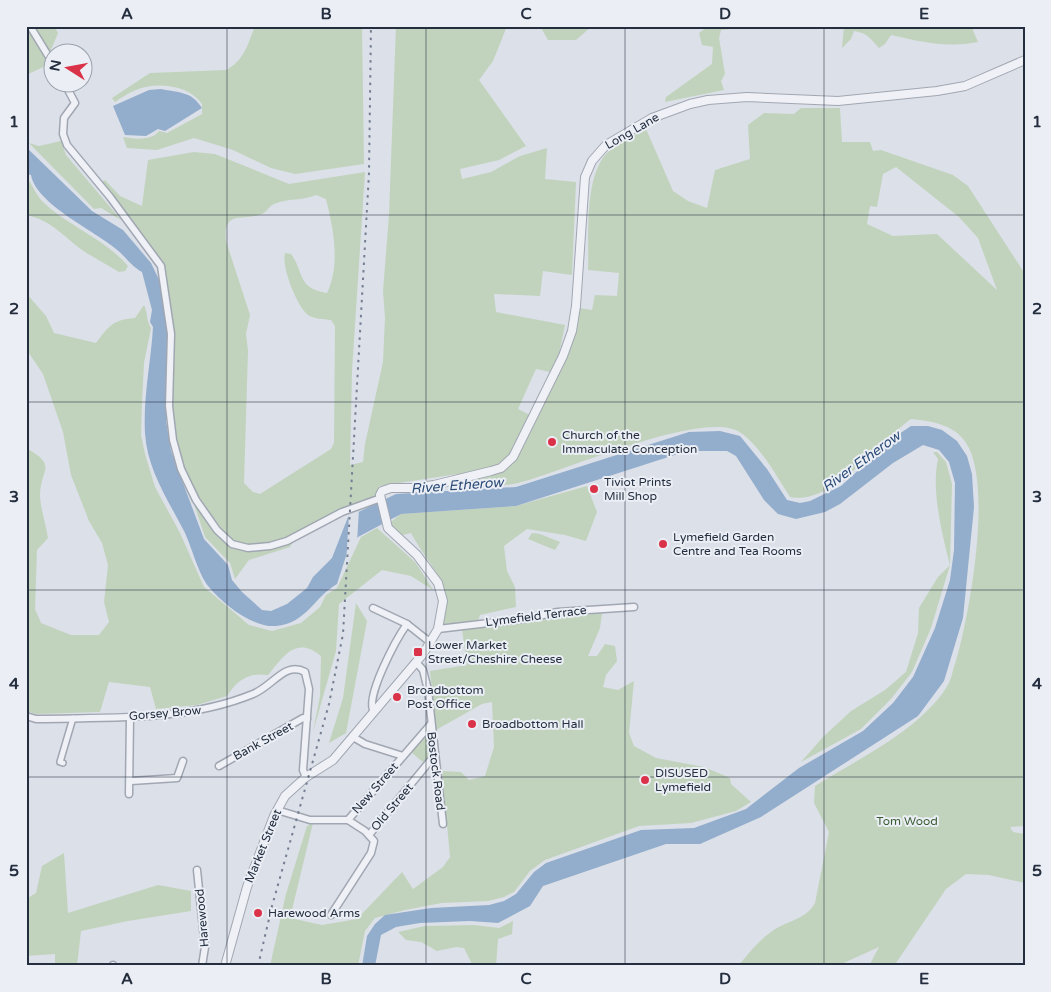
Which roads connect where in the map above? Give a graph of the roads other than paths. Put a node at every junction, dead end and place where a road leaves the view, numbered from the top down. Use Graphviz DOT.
graph roads {
  1 [pos="30,26"];
  2 [pos="42,46"];
  3 [pos="1025,60"];
  4 [pos="69,92"];
  5 [pos="381,500"];
  6 [pos="634,607"];
  7 [pos="373,608"];
  8 [pos="407,624"];
  9 [pos="438,629"];
  10 [pos="431,643"];
  11 [pos="416,662"];
  12 [pos="374,712"];
  13 [pos="26,716"];
  14 [pos="130,717"];
  15 [pos="73,718"];
  16 [pos="307,719"];
  17 [pos="431,724"];
  18 [pos="353,737"];
  19 [pos="403,756"];
  20 [pos="434,756"];
  21 [pos="183,761"];
  22 [pos="62,763"];
  23 [pos="219,766"];
  24 [pos="306,777"];
  25 [pos="131,781"];
  26 [pos="129,794"];
  27 [pos="277,810"];
  28 [pos="348,820"];
  29 [pos="443,824"];
  30 [pos="369,835"];
  31 [pos="198,870"];
  32 [pos="330,915"];
  33 [pos="202,966"];
  34 [pos="225,966"];
  1 -- 2 [label="street"];
  3 -- 5 [label="street, Long Lane"];
  4 -- 5 [label="street"];
  5 -- 9 [label="street, Market Street"];
  6 -- 9 [label="street, Lymefield Terrace"];
  7 -- 8 [label="street"];
  8 -- 10 [label="street"];
  8 -- 12 [label="street"];
  9 -- 10 [label="street, Market Street"];
  10 -- 11 [label="street, Market Street"];
  11 -- 12 [label="street, Market Street"];
  11 -- 17 [label="street, Bostock Road"];
  12 -- 18 [label="street, Market Street"];
  13 -- 15 [label="street, Gorsey Brow"];
  14 -- 15 [label="street, Gorsey Brow"];
  14 -- 16 [label="street, Gorsey Brow"];
  14 -- 25 [label="street"];
  15 -- 22 [label="street"];
  16 -- 23 [label="street, Bank Street"];
  16 -- 24 [label="street, Gorsey Brow"];
  17 -- 19 [label="street, New Street"];
  17 -- 20 [label="street, Bostock Road"];
  18 -- 19 [label="street"];
  18 -- 24 [label="street, Market Street"];
  19 -- 28 [label="street, New Street"];
  20 -- 29 [label="street, Bostock Road"];
  20 -- 30 [label="street, Old Street"];
  21 -- 25 [label="street"];
  24 -- 27 [label="street, Market Street"];
  25 -- 26 [label="street"];
  27 -- 28 [label="street"];
  27 -- 34 [label="street, Market Street"];
  28 -- 30 [label="street"];
  30 -- 32 [label="street"];
  31 -- 33 [label="street, Harewood"];
}
